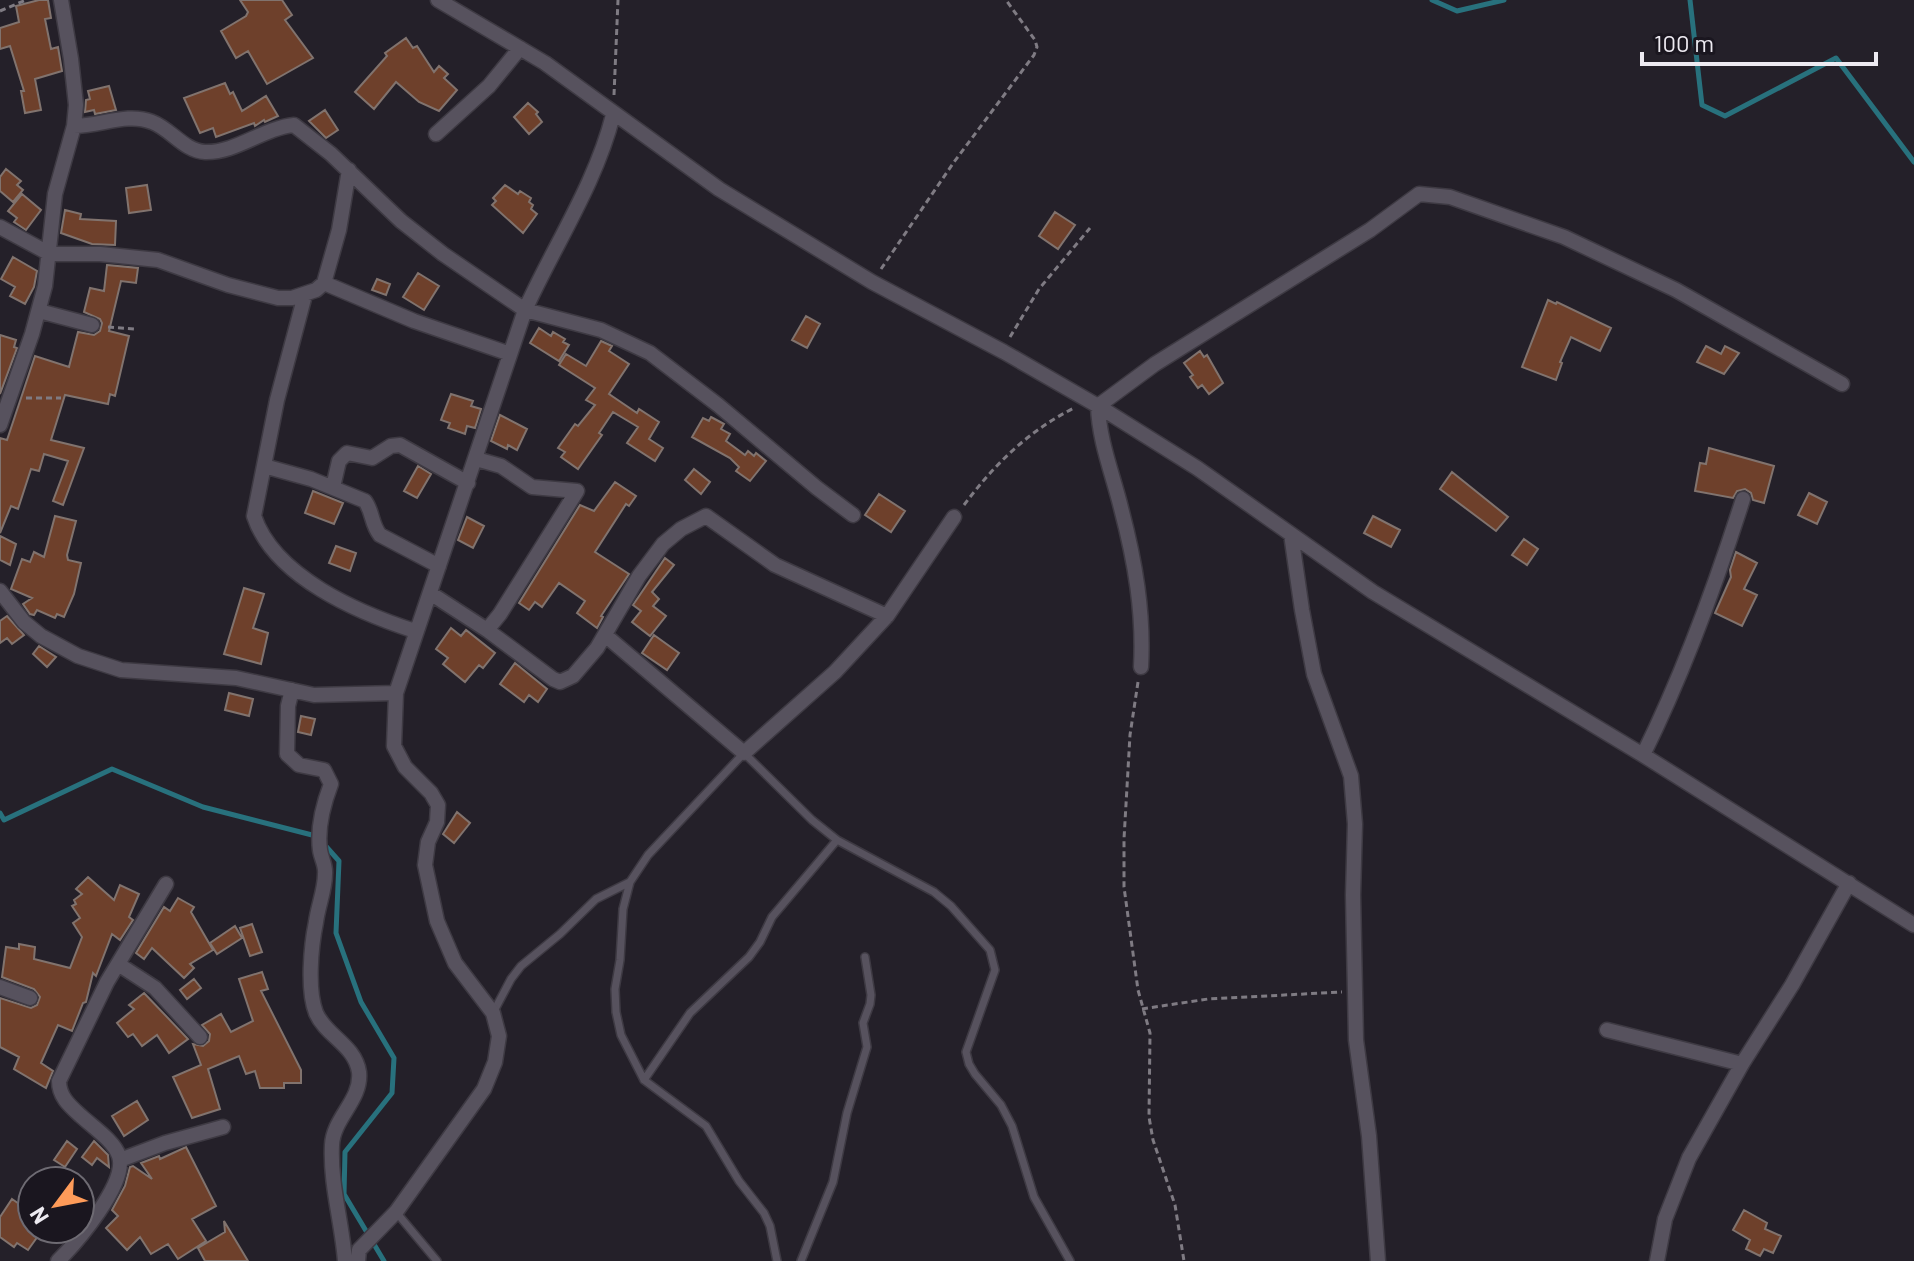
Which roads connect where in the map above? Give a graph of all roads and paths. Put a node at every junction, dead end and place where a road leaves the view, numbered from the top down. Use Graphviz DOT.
graph roads {
  1 [pos="26,0"];
  2 [pos="61,0"];
  3 [pos="438,0"];
  4 [pos="618,0"];
  5 [pos="1006,0"];
  6 [pos="0,11"];
  7 [pos="520,48"];
  8 [pos="613,115"];
  9 [pos="74,126"];
  10 [pos="436,134"];
  11 [pos="349,170"];
  12 [pos="0,227"];
  13 [pos="1090,228"];
  14 [pos="50,254"];
  15 [pos="872,282"];
  16 [pos="324,283"];
  17 [pos="305,295"];
  18 [pos="525,310"];
  19 [pos="39,311"];
  20 [pos="92,325"];
  21 [pos="134,329"];
  22 [pos="1004,352"];
  23 [pos="510,354"];
  24 [pos="1842,384"];
  25 [pos="11,394"];
  26 [pos="61,398"];
  27 [pos="1093,404"];
  28 [pos="1,421"];
  29 [pos="476,459"];
  30 [pos="264,466"];
  31 [pos="468,483"];
  32 [pos="333,487"];
  33 [pos="1743,499"];
  34 [pos="853,515"];
  35 [pos="954,517"];
  36 [pos="1291,534"];
  37 [pos="439,566"];
  38 [pos="0,591"];
  39 [pos="430,593"];
  40 [pos="887,616"];
  41 [pos="487,630"];
  42 [pos="415,631"];
  43 [pos="605,635"];
  44 [pos="1141,667"];
  45 [pos="292,690"];
  46 [pos="396,693"];
  47 [pos="744,753"];
  48 [pos="1643,755"];
  49 [pos="837,840"];
  50 [pos="630,882"];
  51 [pos="1849,883"];
  52 [pos="166,884"];
  53 [pos="1914,925"];
  54 [pos="865,957"];
  55 [pos="118,964"];
  56 [pos="0,987"];
  57 [pos="1356,991"];
  58 [pos="30,998"];
  59 [pos="1142,1009"];
  60 [pos="493,1013"];
  61 [pos="1607,1030"];
  62 [pos="200,1037"];
  63 [pos="1742,1064"];
  64 [pos="644,1080"];
  65 [pos="223,1127"];
  66 [pos="120,1160"];
  67 [pos="396,1212"];
  68 [pos="58,1261"];
  69 [pos="345,1261"];
  70 [pos="358,1261"];
  71 [pos="437,1261"];
  72 [pos="777,1261"];
  73 [pos="801,1261"];
  74 [pos="1070,1261"];
  75 [pos="1184,1261"];
  76 [pos="1378,1261"];
  77 [pos="1657,1261"];
  1 -- 6 [label="path"];
  2 -- 9 [label="street"];
  3 -- 7 [label="street"];
  4 -- 8 [label="path"];
  5 -- 15 [label="path"];
  7 -- 8 [label="street"];
  7 -- 10 [label="street"];
  8 -- 15 [label="street"];
  8 -- 18 [label="street"];
  9 -- 11 [label="street"];
  9 -- 14 [label="street"];
  11 -- 16 [label="street"];
  11 -- 18 [label="street"];
  12 -- 14 [label="street"];
  13 -- 22 [label="path"];
  14 -- 17 [label="street"];
  14 -- 19 [label="street"];
  15 -- 22 [label="street"];
  16 -- 17 [label="street"];
  16 -- 23 [label="street"];
  17 -- 30 [label="street"];
  18 -- 23 [label="street"];
  18 -- 34 [label="street"];
  19 -- 20 [label="street"];
  19 -- 25 [label="street"];
  20 -- 21 [label="path"];
  22 -- 27 [label="street"];
  23 -- 29 [label="street"];
  24 -- 27 [label="street"];
  25 -- 26 [label="path"];
  25 -- 28 [label="street"];
  27 -- 35 [label="path"];
  27 -- 36 [label="street"];
  27 -- 44 [label="street"];
  29 -- 31 [label="street"];
  29 -- 41 [label="street"];
  30 -- 32 [label="street"];
  30 -- 42 [label="street"];
  31 -- 32 [label="street"];
  31 -- 37 [label="street"];
  32 -- 37 [label="street"];
  33 -- 48 [label="street"];
  35 -- 40 [label="street"];
  36 -- 48 [label="street"];
  36 -- 57 [label="street"];
  37 -- 39 [label="street"];
  38 -- 45 [label="street"];
  39 -- 41 [label="street"];
  39 -- 42 [label="street"];
  40 -- 43 [label="street"];
  40 -- 47 [label="street"];
  41 -- 43 [label="street"];
  42 -- 46 [label="street"];
  43 -- 47 [label="street"];
  44 -- 59 [label="path"];
  45 -- 46 [label="street"];
  45 -- 69 [label="street"];
  46 -- 60 [label="street"];
  47 -- 49 [label="lane"];
  47 -- 50 [label="lane"];
  48 -- 51 [label="street"];
  49 -- 64 [label="lane"];
  49 -- 74 [label="lane"];
  50 -- 60 [label="lane"];
  50 -- 64 [label="lane"];
  51 -- 53 [label="street"];
  51 -- 63 [label="street"];
  52 -- 55 [label="street"];
  54 -- 73 [label="lane"];
  55 -- 62 [label="street"];
  55 -- 66 [label="street"];
  56 -- 58 [label="street"];
  57 -- 59 [label="path"];
  57 -- 76 [label="street"];
  59 -- 75 [label="path"];
  60 -- 67 [label="street"];
  61 -- 63 [label="street"];
  63 -- 77 [label="street"];
  64 -- 72 [label="lane"];
  65 -- 66 [label="street"];
  66 -- 68 [label="street"];
  67 -- 70 [label="street"];
  67 -- 71 [label="lane"];
}
